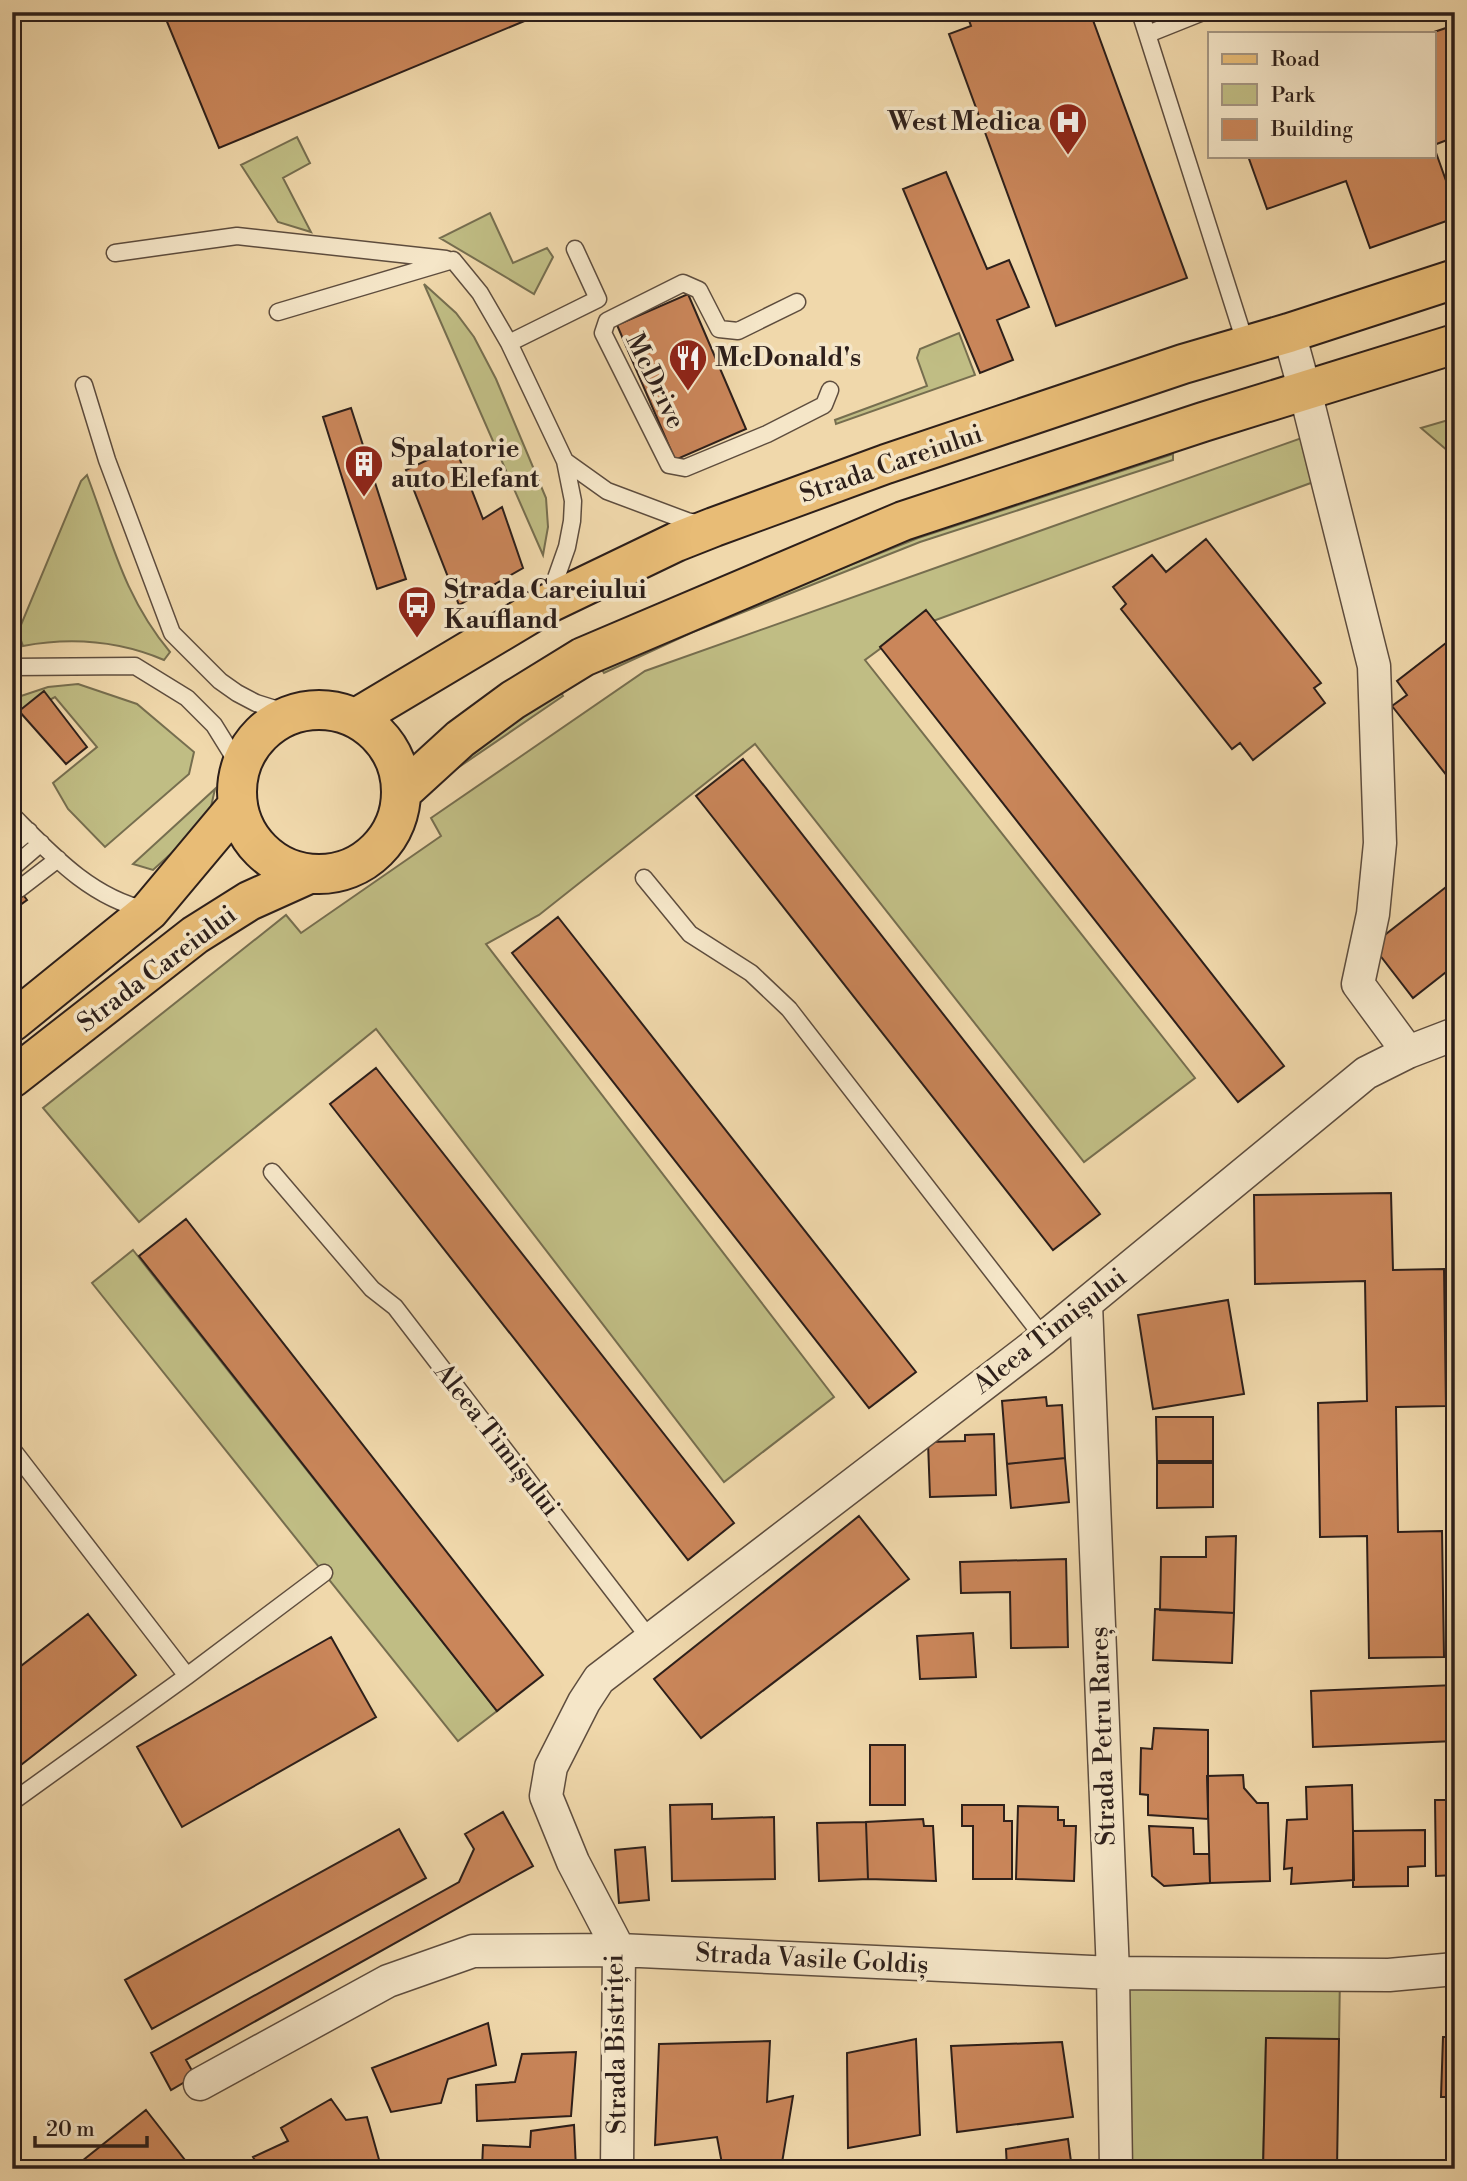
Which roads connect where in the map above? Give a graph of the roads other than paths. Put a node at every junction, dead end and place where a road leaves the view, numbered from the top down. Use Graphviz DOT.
graph roads {
  1 [pos="1140,12"];
  2 [pos="1203,12"];
  3 [pos="1148,34"];
  4 [pos="575,249"];
  5 [pos="115,253"];
  6 [pos="453,260"];
  7 [pos="1455,279"];
  8 [pos="797,302"];
  9 [pos="278,312"];
  10 [pos="1289,333"];
  11 [pos="509,342"];
  12 [pos="1455,344"];
  13 [pos="1246,345"];
  14 [pos="84,385"];
  15 [pos="830,390"];
  16 [pos="1306,391"];
  17 [pos="565,461"];
  18 [pos="715,527"];
  19 [pos="547,604"];
  20 [pos="12,667"];
  21 [pos="291,713"];
  22 [pos="356,718"];
  23 [pos="240,767"];
  24 [pos="402,792"];
  25 [pos="237,806"];
  26 [pos="14,819"];
  27 [pos="29,831"];
  28 [pos="41,843"];
  29 [pos="12,845"];
  30 [pos="58,859"];
  31 [pos="12,868"];
  32 [pos="309,874"];
  33 [pos="644,878"];
  34 [pos="19,889"];
  35 [pos="149,911"];
  36 [pos="12,1022"];
  37 [pos="1455,1034"];
  38 [pos="1408,1052"];
  39 [pos="12,1078"];
  40 [pos="272,1172"];
  41 [pos="1086,1304"];
  42 [pos="1044,1338"];
  43 [pos="12,1449"];
  44 [pos="324,1573"];
  45 [pos="650,1639"];
  46 [pos="187,1676"];
  47 [pos="551,1767"];
  48 [pos="12,1802"];
  49 [pos="619,1950"];
  50 [pos="1455,1969"];
  51 [pos="1113,1973"];
  52 [pos="200,2084"];
  53 [pos="617,2169"];
  54 [pos="1116,2169"];
  1 -- 3 [label="lane"];
  2 -- 3 [label="lane"];
  3 -- 13 [label="lane"];
  4 -- 11 [label="lane"];
  5 -- 6 [label="lane"];
  6 -- 9 [label="lane"];
  6 -- 11 [label="lane"];
  7 -- 10 [label="main road, Strada Careiului"];
  8 -- 15 [label="lane, McDrive"];
  10 -- 13 [label="main road, Strada Careiului"];
  10 -- 16 [label="street"];
  11 -- 17 [label="lane"];
  12 -- 16 [label="main road"];
  13 -- 18 [label="main road, Strada Careiului"];
  14 -- 21 [label="lane"];
  16 -- 24 [label="main road"];
  16 -- 38 [label="street"];
  17 -- 18 [label="lane"];
  17 -- 19 [label="lane"];
  18 -- 19 [label="main road, Strada Careiului"];
  19 -- 22 [label="main road, Strada Careiului"];
  20 -- 23 [label="lane"];
  21 -- 22 [label="main road"];
  21 -- 23 [label="main road"];
  22 -- 24 [label="main road"];
  23 -- 25 [label="main road"];
  24 -- 32 [label="main road"];
  25 -- 32 [label="main road"];
  25 -- 35 [label="main road, Strada Careiului"];
  26 -- 27 [label="lane"];
  27 -- 28 [label="lane"];
  27 -- 29 [label="lane"];
  28 -- 30 [label="lane"];
  28 -- 31 [label="lane"];
  30 -- 34 [label="lane"];
  30 -- 35 [label="lane"];
  32 -- 39 [label="main road, Strada Careiului"];
  33 -- 42 [label="lane"];
  35 -- 36 [label="main road, Strada Careiului"];
  37 -- 38 [label="street, Aleea Timișului"];
  38 -- 41 [label="street, Aleea Timișului"];
  40 -- 45 [label="lane, Aleea Timișului"];
  41 -- 42 [label="street, Aleea Timișului"];
  41 -- 51 [label="street, Strada Petru Rareș"];
  42 -- 45 [label="street, Aleea Timișului"];
  43 -- 46 [label="lane"];
  44 -- 46 [label="lane"];
  45 -- 47 [label="street, Aleea Timișului"];
  46 -- 48 [label="lane"];
  47 -- 49 [label="street, Strada Bistriței"];
  49 -- 51 [label="street, Strada Vasile Goldiș"];
  49 -- 52 [label="street, Strada Vasile Goldiș"];
  49 -- 53 [label="street, Strada Bistriței"];
  50 -- 51 [label="street, Strada Vasile Goldiș"];
  51 -- 54 [label="street, Strada Petru Rareș"];
}
